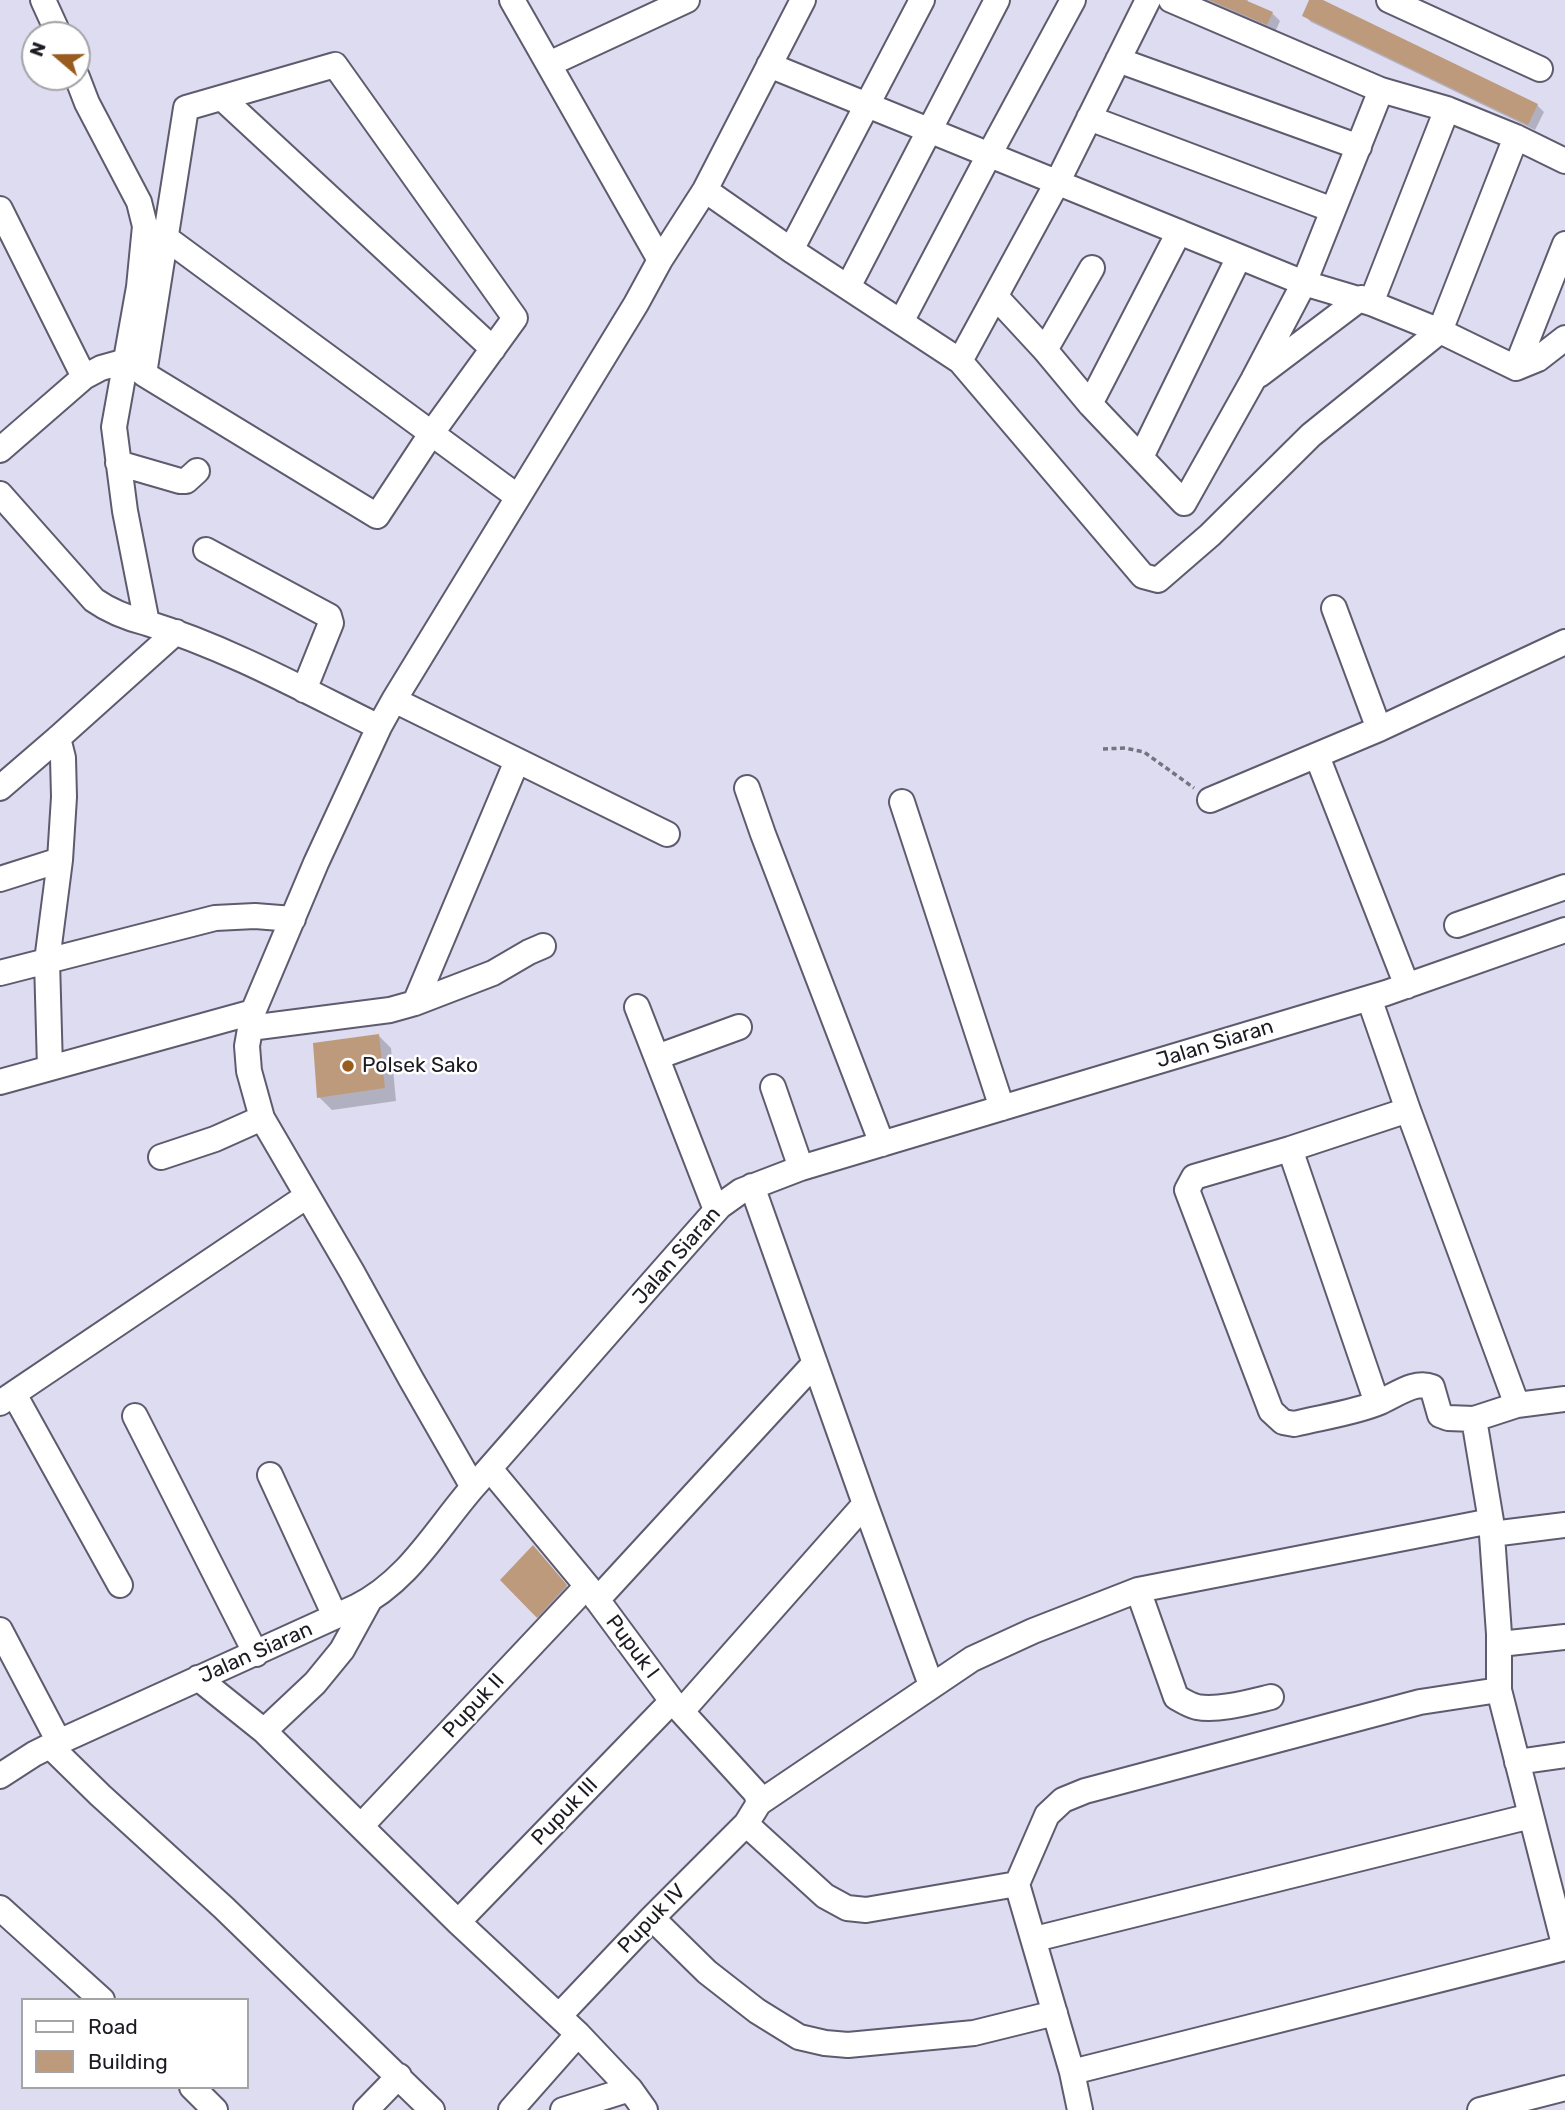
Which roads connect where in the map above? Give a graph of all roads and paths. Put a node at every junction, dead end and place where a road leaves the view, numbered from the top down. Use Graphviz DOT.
graph roads {
  1 [pos="43,0"];
  2 [pos="512,0"];
  3 [pos="687,0"];
  4 [pos="803,0"];
  5 [pos="922,0"];
  6 [pos="997,0"];
  7 [pos="1073,0"];
  8 [pos="1148,0"];
  9 [pos="1171,0"];
  10 [pos="1389,0"];
  11 [pos="53,21"];
  12 [pos="1118,60"];
  13 [pos="549,64"];
  14 [pos="769,65"];
  15 [pos="1541,69"];
  16 [pos="1381,90"];
  17 [pos="82,91"];
  18 [pos="222,98"];
  19 [pos="867,105"];
  20 [pos="1447,109"];
  21 [pos="1089,118"];
  22 [pos="929,130"];
  23 [pos="1516,137"];
  24 [pos="1359,148"];
  25 [pos="989,155"];
  26 [pos="1565,161"];
  27 [pos="1057,183"];
  28 [pos="705,190"];
  29 [pos="0,209"];
  30 [pos="1333,211"];
  31 [pos="1179,232"];
  32 [pos="166,238"];
  33 [pos="1565,244"];
  34 [pos="791,250"];
  35 [pos="1239,257"];
  36 [pos="660,260"];
  37 [pos="1092,268"];
  38 [pos="1304,283"];
  39 [pos="848,287"];
  40 [pos="996,297"];
  41 [pos="1366,301"];
  42 [pos="901,322"];
  43 [pos="1440,331"];
  44 [pos="1565,338"];
  45 [pos="494,349"];
  46 [pos="1045,350"];
  47 [pos="126,361"];
  48 [pos="961,361"];
  49 [pos="1516,368"];
  50 [pos="84,377"];
  51 [pos="1253,380"];
  52 [pos="1090,404"];
  53 [pos="431,434"];
  54 [pos="0,450"];
  55 [pos="1141,457"];
  56 [pos="118,463"];
  57 [pos="197,471"];
  58 [pos="0,494"];
  59 [pos="518,497"];
  60 [pos="1184,503"];
  61 [pos="1210,535"];
  62 [pos="206,550"];
  63 [pos="1334,608"];
  64 [pos="147,624"];
  65 [pos="176,632"];
  66 [pos="1565,642"];
  67 [pos="304,690"];
  68 [pos="394,700"];
  69 [pos="379,727"];
  70 [pos="1379,729"];
  71 [pos="58,738"];
  72 [pos="1103,748"];
  73 [pos="1317,755"];
  74 [pos="517,761"];
  75 [pos="0,788"];
  76 [pos="747,788"];
  77 [pos="1210,800"];
  78 [pos="902,802"];
  79 [pos="667,834"];
  80 [pos="60,860"];
  81 [pos="0,879"];
  82 [pos="1565,887"];
  83 [pos="1486,914"];
  84 [pos="293,919"];
  85 [pos="1457,925"];
  86 [pos="1564,933"];
  87 [pos="543,946"];
  88 [pos="1501,953"];
  89 [pos="47,961"];
  90 [pos="0,974"];
  91 [pos="1407,986"];
  92 [pos="1369,998"];
  93 [pos="415,1003"];
  94 [pos="637,1007"];
  95 [pos="251,1020"];
  96 [pos="739,1027"];
  97 [pos="657,1057"];
  98 [pos="50,1068"];
  99 [pos="0,1082"];
  100 [pos="773,1087"];
  101 [pos="1002,1108"];
  102 [pos="1408,1110"];
  103 [pos="262,1118"];
  104 [pos="882,1144"];
  105 [pos="1290,1149"];
  106 [pos="161,1157"];
  107 [pos="801,1168"];
  108 [pos="752,1186"];
  109 [pos="307,1196"];
  110 [pos="716,1210"];
  111 [pos="815,1363"];
  112 [pos="7,1398"];
  113 [pos="1565,1399"];
  114 [pos="1377,1403"];
  115 [pos="1517,1405"];
  116 [pos="135,1416"];
  117 [pos="1474,1419"];
  118 [pos="270,1475"];
  119 [pos="481,1478"];
  120 [pos="864,1504"];
  121 [pos="1565,1525"];
  122 [pos="1492,1528"];
  123 [pos="120,1584"];
  124 [pos="1138,1590"];
  125 [pos="592,1593"];
  126 [pos="369,1601"];
  127 [pos="335,1616"];
  128 [pos="0,1630"];
  129 [pos="1565,1636"];
  130 [pos="1500,1644"];
  131 [pos="256,1654"];
  132 [pos="198,1678"];
  133 [pos="931,1685"];
  134 [pos="1499,1690"];
  135 [pos="1271,1697"];
  136 [pos="677,1706"];
  137 [pos="264,1731"];
  138 [pos="54,1744"];
  139 [pos="1565,1755"];
  140 [pos="1517,1762"];
  141 [pos="0,1776"];
  142 [pos="752,1814"];
  143 [pos="1531,1816"];
  144 [pos="361,1826"];
  145 [pos="1555,1868"];
  146 [pos="1017,1884"];
  147 [pos="0,1908"];
  148 [pos="652,1918"];
  149 [pos="458,1922"];
  150 [pos="1035,1939"];
  151 [pos="1565,1948"];
  152 [pos="100,1998"];
  153 [pos="1055,2013"];
  154 [pos="559,2016"];
  155 [pos="578,2034"];
  156 [pos="1072,2072"];
  157 [pos="399,2076"];
  158 [pos="1565,2088"];
  159 [pos="194,2089"];
  160 [pos="630,2090"];
  161 [pos="215,2110"];
  162 [pos="366,2110"];
  163 [pos="432,2110"];
  164 [pos="511,2110"];
  165 [pos="563,2110"];
  166 [pos="645,2110"];
  167 [pos="1080,2110"];
  168 [pos="1480,2110"];
  1 -- 11 [label="street"];
  2 -- 13 [label="street"];
  3 -- 13 [label="street"];
  4 -- 14 [label="street"];
  5 -- 19 [label="street"];
  6 -- 22 [label="street"];
  7 -- 25 [label="street"];
  8 -- 12 [label="street"];
  9 -- 16 [label="street"];
  10 -- 15 [label="street"];
  12 -- 21 [label="street"];
  12 -- 24 [label="street"];
  13 -- 36 [label="street"];
  14 -- 19 [label="street"];
  14 -- 28 [label="street"];
  16 -- 20 [label="street"];
  16 -- 24 [label="street"];
  17 -- 47 [label="street"];
  18 -- 32 [label="street"];
  18 -- 45 [label="street"];
  18 -- 45 [label="street"];
  19 -- 22 [label="street"];
  19 -- 34 [label="street"];
  20 -- 23 [label="street"];
  20 -- 41 [label="street"];
  21 -- 27 [label="street"];
  21 -- 30 [label="street"];
  22 -- 25 [label="street"];
  22 -- 39 [label="street"];
  23 -- 26 [label="street"];
  23 -- 43 [label="street"];
  24 -- 30 [label="street"];
  25 -- 27 [label="street"];
  25 -- 42 [label="street"];
  27 -- 31 [label="street"];
  27 -- 40 [label="street"];
  28 -- 34 [label="street"];
  28 -- 36 [label="street"];
  29 -- 50 [label="street"];
  30 -- 38 [label="street"];
  31 -- 35 [label="street"];
  31 -- 52 [label="street"];
  32 -- 53 [label="street"];
  32 -- 53 [label="street"];
  33 -- 49 [label="street"];
  34 -- 39 [label="street"];
  35 -- 38 [label="street"];
  35 -- 55 [label="street"];
  36 -- 59 [label="street"];
  37 -- 46 [label="street"];
  38 -- 41 [label="street"];
  38 -- 51 [label="street"];
  39 -- 42 [label="street"];
  40 -- 46 [label="street"];
  40 -- 48 [label="street"];
  41 -- 43 [label="street"];
  41 -- 51 [label="street"];
  42 -- 48 [label="street"];
  43 -- 49 [label="street"];
  43 -- 61 [label="street"];
  44 -- 49 [label="street"];
  45 -- 53 [label="street"];
  46 -- 52 [label="street"];
  47 -- 50 [label="street"];
  47 -- 56 [label="street"];
  48 -- 61 [label="street"];
  50 -- 54 [label="street"];
  51 -- 60 [label="street"];
  52 -- 55 [label="street"];
  53 -- 59 [label="street"];
  55 -- 60 [label="street"];
  56 -- 57 [label="street"];
  56 -- 64 [label="street"];
  58 -- 64 [label="street"];
  59 -- 68 [label="street"];
  60 -- 61 [label="street"];
  62 -- 67 [label="street"];
  63 -- 70 [label="street"];
  64 -- 65 [label="street"];
  65 -- 67 [label="street"];
  65 -- 71 [label="street"];
  66 -- 70 [label="street"];
  67 -- 69 [label="street"];
  68 -- 69 [label="street"];
  68 -- 74 [label="street"];
  69 -- 84 [label="street"];
  70 -- 73 [label="street"];
  71 -- 75 [label="street"];
  71 -- 80 [label="street"];
  72 -- 77 [label="path"];
  73 -- 77 [label="street"];
  73 -- 91 [label="street"];
  74 -- 79 [label="street"];
  74 -- 93 [label="street"];
  76 -- 104 [label="street"];
  78 -- 101 [label="street"];
  80 -- 81 [label="street"];
  80 -- 89 [label="street"];
  82 -- 83 [label="street"];
  83 -- 85 [label="street"];
  83 -- 88 [label="street"];
  84 -- 89 [label="street"];
  84 -- 95 [label="street"];
  86 -- 88 [label="street, Jalan Siaran"];
  87 -- 93 [label="street"];
  88 -- 91 [label="street, Jalan Siaran"];
  89 -- 90 [label="street"];
  89 -- 98 [label="street"];
  91 -- 92 [label="street, Jalan Siaran"];
  92 -- 101 [label="street, Jalan Siaran"];
  92 -- 102 [label="street"];
  93 -- 95 [label="street"];
  94 -- 97 [label="street"];
  95 -- 98 [label="street"];
  95 -- 103 [label="street, Pupuk I"];
  96 -- 97 [label="street"];
  97 -- 110 [label="street"];
  98 -- 99 [label="street"];
  100 -- 107 [label="street"];
  101 -- 104 [label="street, Jalan Siaran"];
  102 -- 105 [label="street"];
  102 -- 115 [label="street"];
  103 -- 106 [label="street"];
  103 -- 109 [label="street, Pupuk I"];
  104 -- 107 [label="street, Jalan Siaran"];
  105 -- 114 [label="street"];
  105 -- 114 [label="street"];
  107 -- 108 [label="street, Jalan Siaran"];
  108 -- 110 [label="street, Jalan Siaran"];
  108 -- 111 [label="street"];
  109 -- 112 [label="street"];
  109 -- 119 [label="street, Pupuk I"];
  110 -- 119 [label="street, Jalan Siaran"];
  111 -- 120 [label="street"];
  111 -- 125 [label="street, Pupuk II"];
  112 -- 123 [label="street"];
  113 -- 115 [label="street"];
  114 -- 117 [label="street"];
  115 -- 117 [label="street"];
  116 -- 131 [label="street"];
  117 -- 122 [label="street"];
  118 -- 127 [label="street"];
  119 -- 125 [label="street, Pupuk I"];
  119 -- 126 [label="street, Jalan Siaran"];
  120 -- 133 [label="street"];
  120 -- 136 [label="street, Pupuk III"];
  121 -- 122 [label="street, Pupuk IV"];
  122 -- 124 [label="street, Pupuk IV"];
  122 -- 130 [label="street"];
  124 -- 133 [label="street, Pupuk IV"];
  124 -- 135 [label="street"];
  125 -- 136 [label="street, Pupuk I"];
  125 -- 144 [label="street, Pupuk II"];
  126 -- 127 [label="street, Jalan Siaran"];
  126 -- 137 [label="street"];
  127 -- 131 [label="street, Jalan Siaran"];
  128 -- 138 [label="street"];
  129 -- 130 [label="street"];
  130 -- 134 [label="street"];
  131 -- 132 [label="street, Jalan Siaran"];
  132 -- 137 [label="street"];
  132 -- 138 [label="street, Jalan Siaran"];
  133 -- 142 [label="street, Pupuk IV"];
  134 -- 140 [label="street"];
  134 -- 146 [label="street"];
  136 -- 142 [label="street, Pupuk I"];
  136 -- 149 [label="street, Pupuk III"];
  137 -- 144 [label="street"];
  138 -- 141 [label="street, Jalan Siaran"];
  138 -- 157 [label="street"];
  139 -- 140 [label="street"];
  140 -- 143 [label="street"];
  142 -- 146 [label="street, Pupuk I"];
  142 -- 148 [label="street, Pupuk IV"];
  143 -- 145 [label="street"];
  143 -- 150 [label="street"];
  144 -- 149 [label="street"];
  145 -- 151 [label="street"];
  146 -- 150 [label="street"];
  147 -- 152 [label="street"];
  148 -- 153 [label="street"];
  148 -- 154 [label="street, Pupuk IV"];
  149 -- 154 [label="street"];
  150 -- 153 [label="street"];
  151 -- 156 [label="street"];
  153 -- 156 [label="street"];
  154 -- 155 [label="street"];
  155 -- 160 [label="street"];
  155 -- 164 [label="street"];
  156 -- 167 [label="street"];
  157 -- 162 [label="street"];
  157 -- 163 [label="street"];
  158 -- 168 [label="street"];
  159 -- 161 [label="street"];
  160 -- 165 [label="street"];
  160 -- 166 [label="street"];
}
